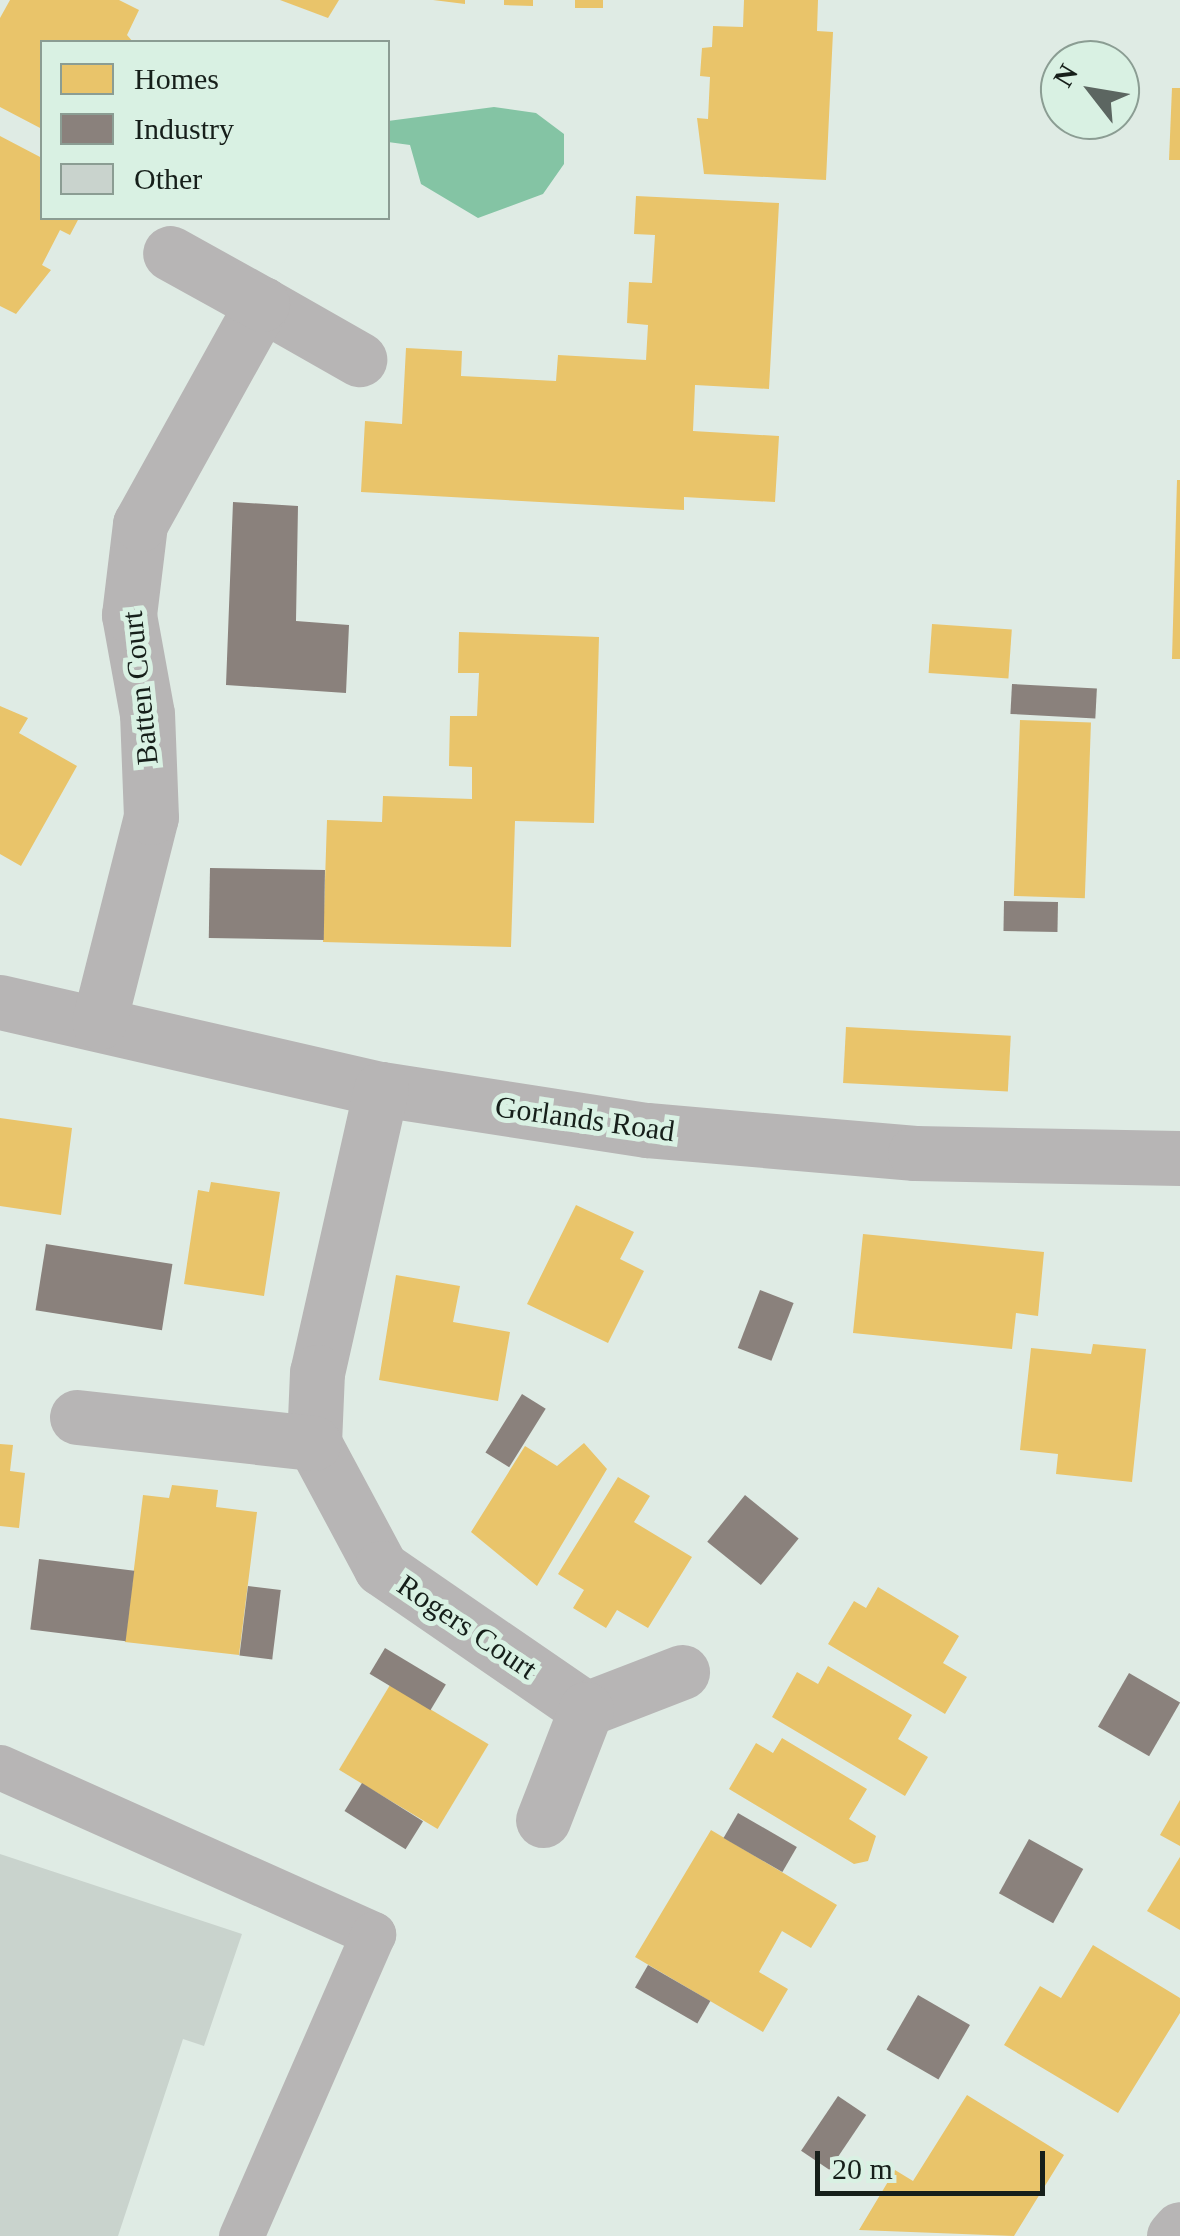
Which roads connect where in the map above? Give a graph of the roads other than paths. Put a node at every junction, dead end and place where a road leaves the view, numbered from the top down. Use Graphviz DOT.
graph roads {
  1 [pos="170,253"];
  2 [pos="262,304"];
  3 [pos="359,359"];
  4 [pos="0,1002"];
  5 [pos="99,1022"];
  6 [pos="381,1090"];
  7 [pos="1180,1158"];
  8 [pos="77,1416"];
  9 [pos="314,1443"];
  10 [pos="682,1672"];
  11 [pos="586,1708"];
  12 [pos="0,1768"];
  13 [pos="543,1820"];
  14 [pos="1180,2229"];
  15 [pos="241,2236"];
  16 [pos="1174,2236"];
  1 -- 2 [label="street"];
  2 -- 3 [label="street"];
  2 -- 5 [label="street, Batten Court"];
  4 -- 5 [label="street, Gorlands Road"];
  5 -- 6 [label="street, Gorlands Road"];
  6 -- 7 [label="street, Gorlands Road"];
  6 -- 9 [label="street"];
  8 -- 9 [label="street"];
  9 -- 11 [label="street, Rogers Court"];
  10 -- 11 [label="street"];
  11 -- 13 [label="street"];
  12 -- 15 [label="lane"];
  14 -- 16 [label="street"];
}
